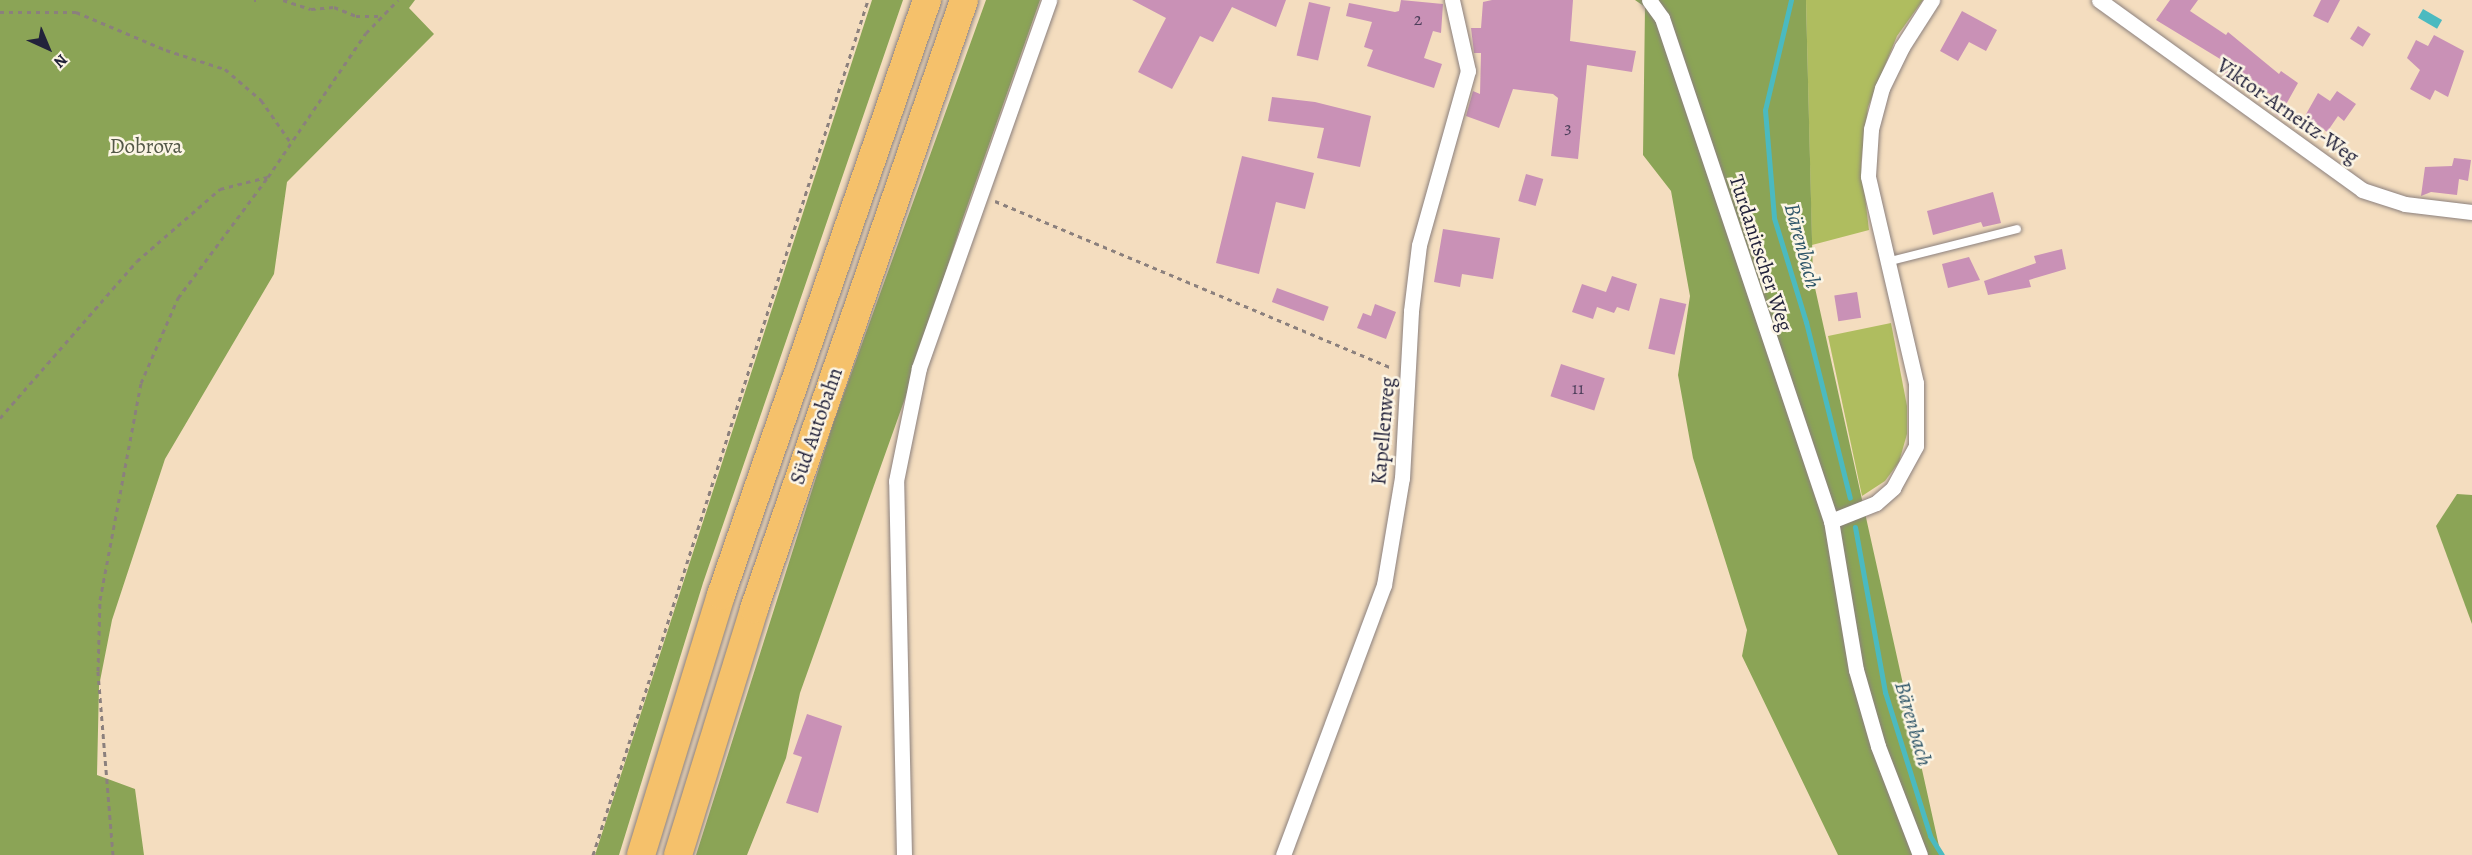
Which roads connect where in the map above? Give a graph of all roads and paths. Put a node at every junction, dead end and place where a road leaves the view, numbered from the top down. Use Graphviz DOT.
graph roads {
  1 [pos="283,0"];
  2 [pos="398,0"];
  3 [pos="868,0"];
  4 [pos="927,0"];
  5 [pos="964,0"];
  6 [pos="1048,0"];
  7 [pos="1452,0"];
  8 [pos="1649,0"];
  9 [pos="1932,0"];
  10 [pos="2099,0"];
  11 [pos="0,12"];
  12 [pos="382,16"];
  13 [pos="291,143"];
  14 [pos="268,177"];
  15 [pos="980,194"];
  16 [pos="2472,212"];
  17 [pos="2017,229"];
  18 [pos="1886,262"];
  19 [pos="1409,366"];
  20 [pos="0,418"];
  21 [pos="1831,521"];
  22 [pos="113,855"];
  23 [pos="592,855"];
  24 [pos="640,855"];
  25 [pos="678,855"];
  26 [pos="904,855"];
  27 [pos="1283,855"];
  28 [pos="1920,855"];
  1 -- 12 [label="path"];
  2 -- 12 [label="path"];
  3 -- 23 [label="path"];
  4 -- 24 [label="highway, Süd Autobahn"];
  5 -- 25 [label="highway, Süd Autobahn"];
  6 -- 15 [label="street"];
  7 -- 19 [label="street, Kapellenweg"];
  8 -- 21 [label="street, Turdanitscher Weg"];
  9 -- 18 [label="street"];
  10 -- 16 [label="street, Viktor-Arneitz-Weg"];
  11 -- 13 [label="path"];
  12 -- 13 [label="path"];
  13 -- 14 [label="path"];
  14 -- 20 [label="path"];
  14 -- 22 [label="path"];
  15 -- 19 [label="path"];
  15 -- 26 [label="street"];
  17 -- 18 [label="lane"];
  18 -- 21 [label="street"];
  19 -- 27 [label="street, Kapellenweg"];
  21 -- 28 [label="street, Turdanitscher Weg"];
}
